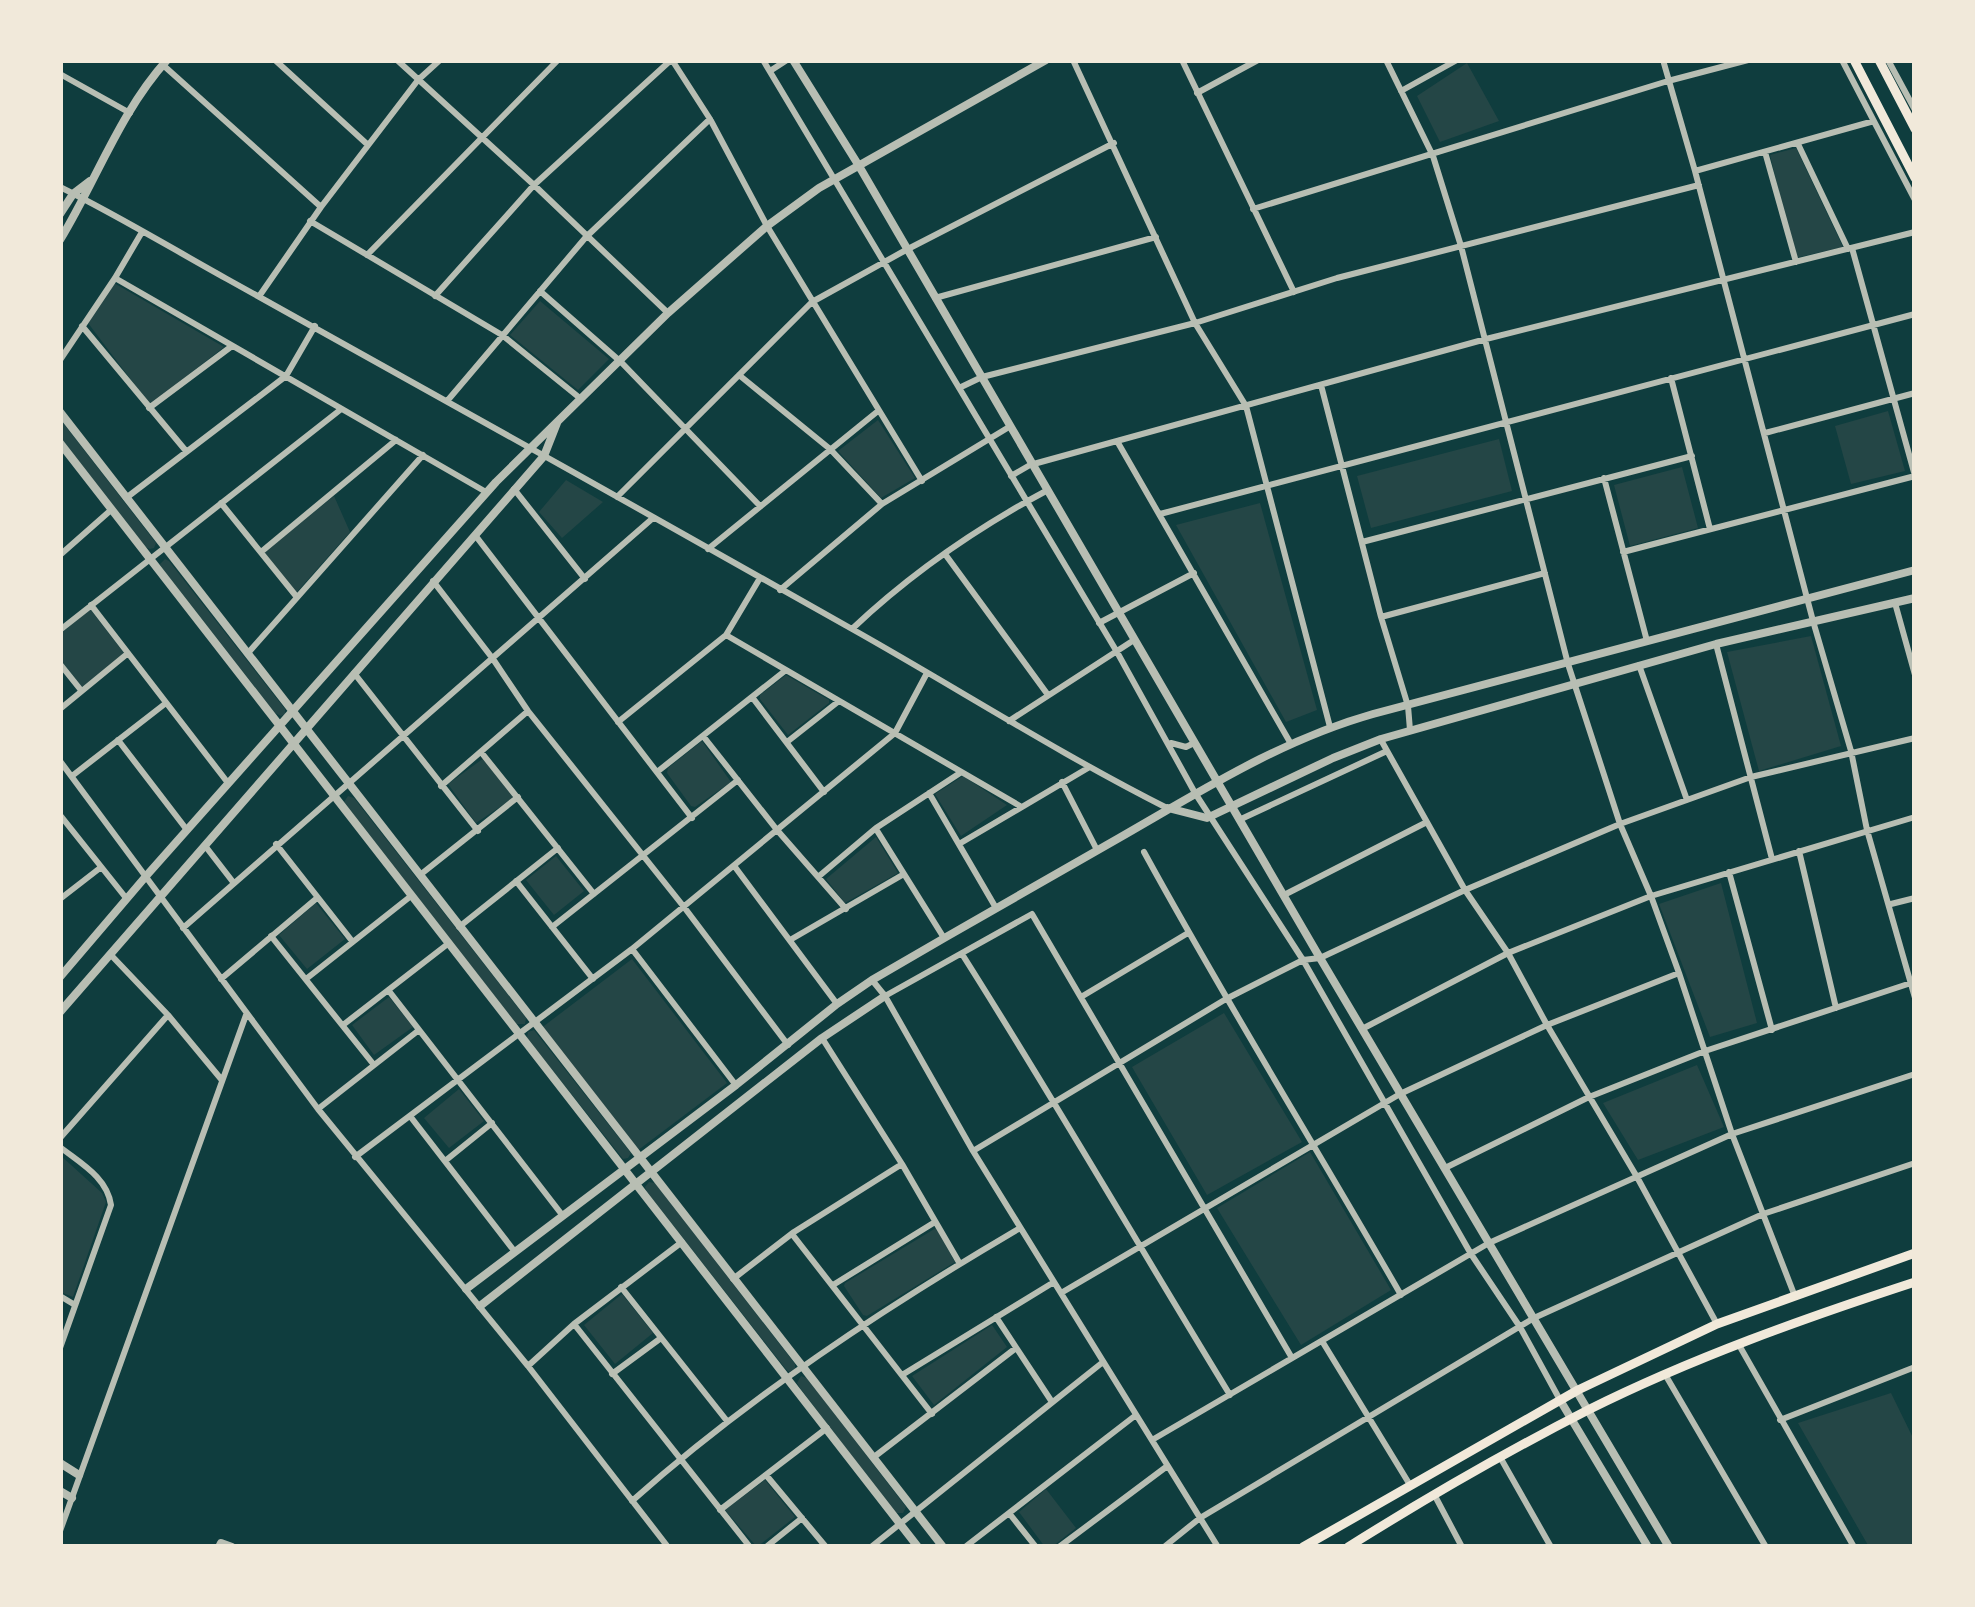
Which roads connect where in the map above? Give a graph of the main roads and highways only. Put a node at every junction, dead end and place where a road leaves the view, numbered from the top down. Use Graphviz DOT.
graph roads {
  1 [pos="1854,60"];
  2 [pos="1879,60"];
  3 [pos="1915,129"];
  4 [pos="1915,178"];
  5 [pos="1915,1253"];
  6 [pos="1915,1282"];
  7 [pos="1303,1547"];
  8 [pos="1348,1547"];
  1 -- 4 [label="main road"];
  2 -- 3 [label="main road"];
  5 -- 7 [label="main road"];
  6 -- 8 [label="main road"];
}
